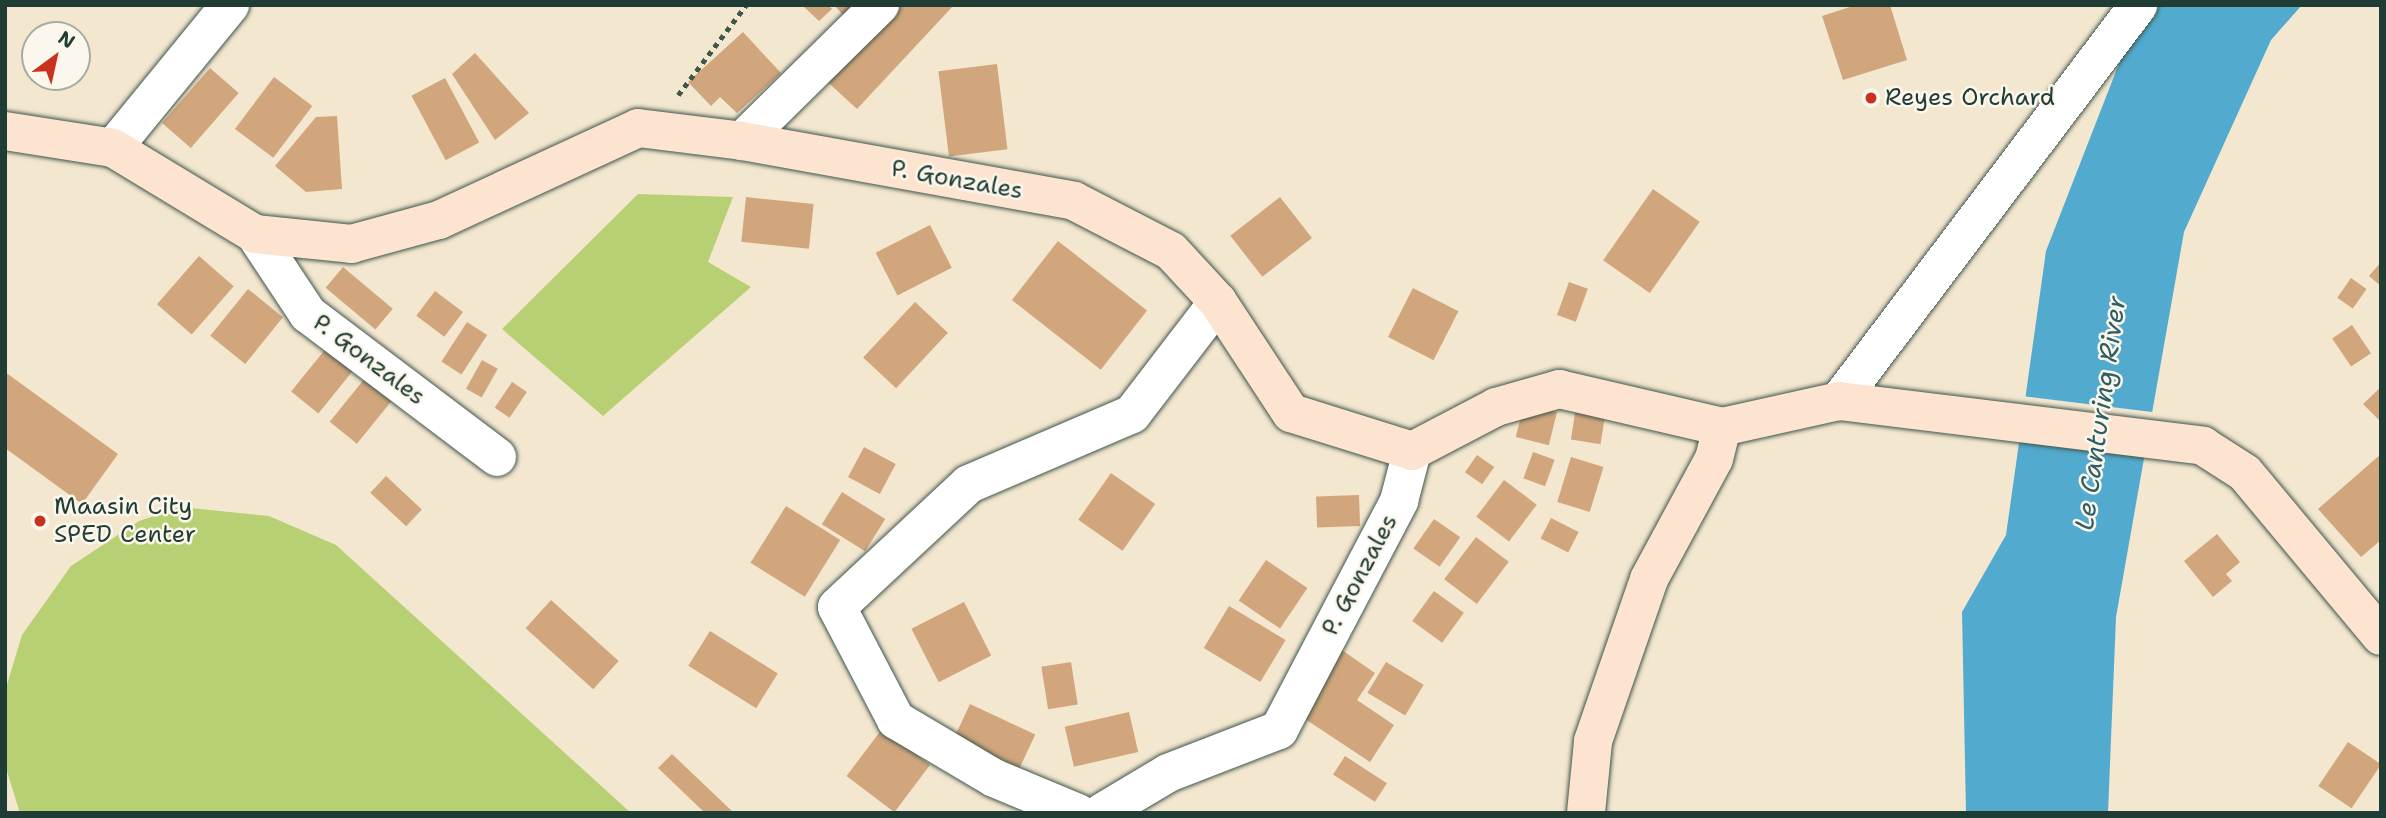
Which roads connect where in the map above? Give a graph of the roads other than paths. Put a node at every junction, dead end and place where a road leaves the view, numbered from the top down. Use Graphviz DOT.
graph roads {
  1 [pos="230,5"];
  2 [pos="880,5"];
  3 [pos="2138,5"];
  4 [pos="5,131"];
  5 [pos="743,141"];
  6 [pos="113,148"];
  7 [pos="255,234"];
  8 [pos="1219,302"];
  9 [pos="1839,401"];
  10 [pos="1722,427"];
  11 [pos="1412,451"];
  12 [pos="497,457"];
  13 [pos="2381,636"];
  14 [pos="1077,813"];
  15 [pos="1101,813"];
  16 [pos="1586,813"];
  1 -- 6 [label="street"];
  2 -- 5 [label="street"];
  3 -- 9 [label="street"];
  4 -- 6 [label="street"];
  5 -- 7 [label="street, P. Gonzales"];
  5 -- 8 [label="street, P. Gonzales"];
  6 -- 7 [label="street"];
  7 -- 12 [label="street, P. Gonzales"];
  8 -- 11 [label="street, P. Gonzales"];
  8 -- 14 [label="street"];
  9 -- 10 [label="street"];
  9 -- 13 [label="street"];
  10 -- 11 [label="street"];
  10 -- 16 [label="street"];
  11 -- 15 [label="street, P. Gonzales"];
}
